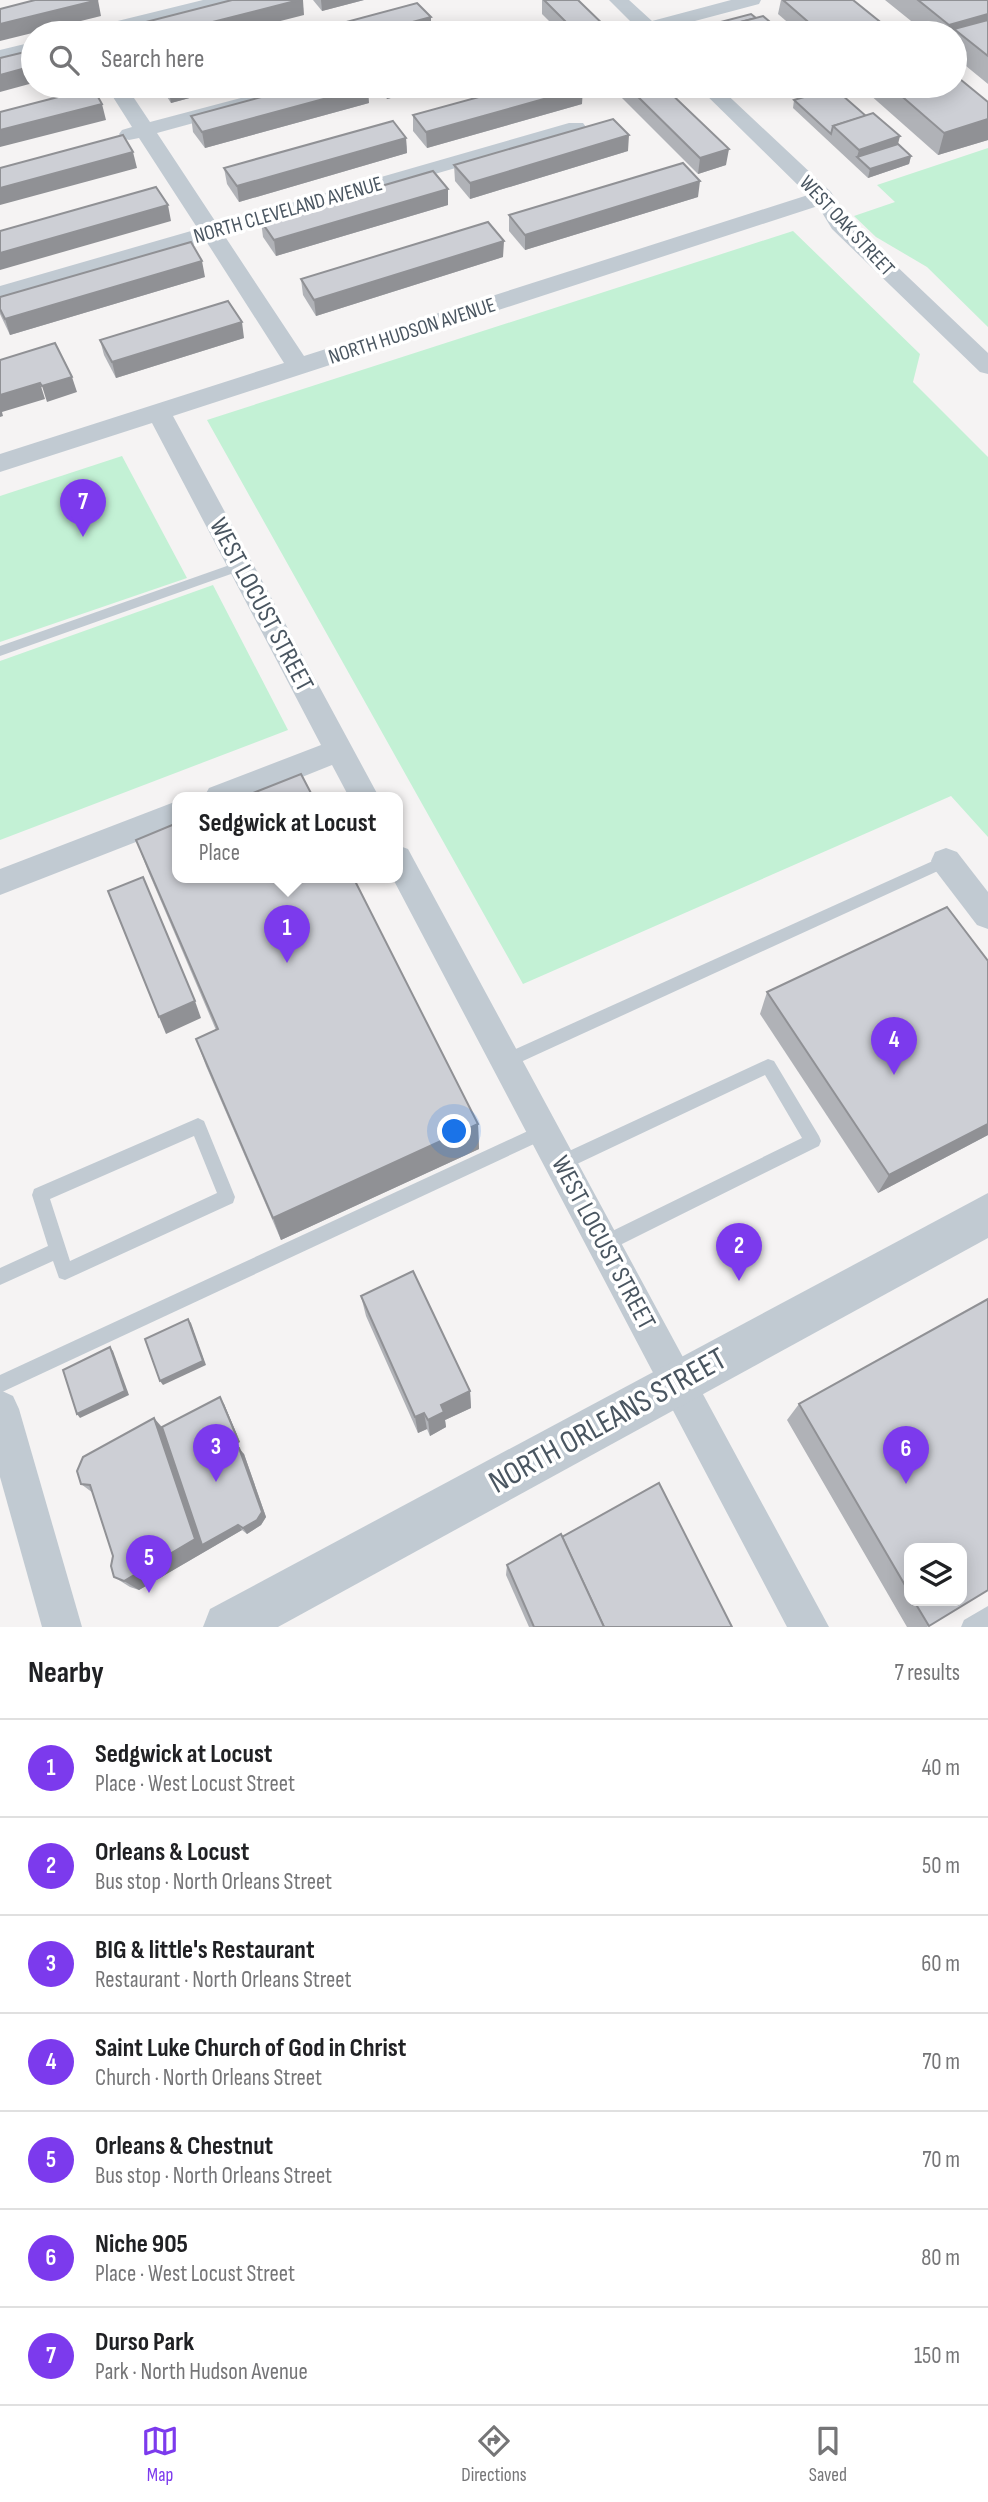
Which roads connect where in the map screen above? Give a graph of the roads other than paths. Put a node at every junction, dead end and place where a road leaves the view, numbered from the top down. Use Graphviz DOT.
graph roads {
  1 [pos="144,0"];
  2 [pos="226,0"];
  3 [pos="618,0"];
  4 [pos="752,0"];
  5 [pos="156,18"];
  6 [pos="143,21"];
  7 [pos="640,21"];
  8 [pos="683,21"];
  9 [pos="21,51"];
  10 [pos="0,56"];
  11 [pos="124,98"];
  12 [pos="264,98"];
  13 [pos="720,98"];
  14 [pos="576,127"];
  15 [pos="145,130"];
  16 [pos="111,139"];
  17 [pos="823,197"];
  18 [pos="211,232"];
  19 [pos="0,293"];
  20 [pos="988,366"];
  21 [pos="299,367"];
  22 [pos="159,413"];
  23 [pos="0,463"];
  24 [pos="241,566"];
  25 [pos="0,650"];
  26 [pos="339,750"];
  27 [pos="232,792"];
  28 [pos="361,792"];
  29 [pos="172,815"];
  30 [pos="946,861"];
  31 [pos="403,870"];
  32 [pos="0,882"];
  33 [pos="987,912"];
  34 [pos="506,1061"];
  35 [pos="543,1132"];
  36 [pos="560,1164"];
  37 [pos="988,1214"];
  38 [pos="604,1244"];
  39 [pos="58,1250"];
  40 [pos="0,1277"];
  41 [pos="677,1383"];
  42 [pos="0,1384"];
  43 [pos="0,1409"];
  44 [pos="988,1616"];
  45 [pos="62,1627"];
  46 [pos="228,1627"];
  47 [pos="809,1627"];
  48 [pos="971,1627"];
  1 -- 5 [label="street"];
  2 -- 5 [label="street"];
  3 -- 7 [label="street"];
  4 -- 8 [label="street"];
  5 -- 6 [label="street"];
  9 -- 10 [label="street"];
  11 -- 15 [label="street"];
  12 -- 15 [label="street"];
  13 -- 17 [label="street, WEST OAK STREET"];
  14 -- 18 [label="street, NORTH CLEVELAND AVENUE"];
  15 -- 16 [label="street"];
  15 -- 18 [label="street"];
  17 -- 20 [label="street, WEST OAK STREET"];
  17 -- 21 [label="street, NORTH HUDSON AVENUE"];
  18 -- 19 [label="street, NORTH CLEVELAND AVENUE"];
  18 -- 21 [label="street"];
  21 -- 22 [label="street, NORTH HUDSON AVENUE"];
  22 -- 23 [label="street, NORTH HUDSON AVENUE"];
  22 -- 24 [label="street, WEST LOCUST STREET"];
  24 -- 25 [label="lane"];
  24 -- 26 [label="street, WEST LOCUST STREET"];
  26 -- 27 [label="street"];
  26 -- 28 [label="street, WEST LOCUST STREET"];
  29 -- 32 [label="street"];
  30 -- 33 [label="street"];
  30 -- 34 [label="lane"];
  31 -- 34 [label="street, WEST LOCUST STREET"];
  34 -- 35 [label="street, WEST LOCUST STREET"];
  35 -- 36 [label="street, WEST LOCUST STREET"];
  35 -- 42 [label="lane"];
  36 -- 38 [label="street, WEST LOCUST STREET"];
  36 -- 38 [label="lane"];
  37 -- 41 [label="street, NORTH ORLEANS STREET"];
  38 -- 41 [label="street, WEST LOCUST STREET"];
  39 -- 39 [label="lane"];
  39 -- 40 [label="lane"];
  41 -- 46 [label="street, NORTH ORLEANS STREET"];
  41 -- 47 [label="street, WEST LOCUST STREET"];
  43 -- 45 [label="street"];
  44 -- 48 [label="lane"];
}
